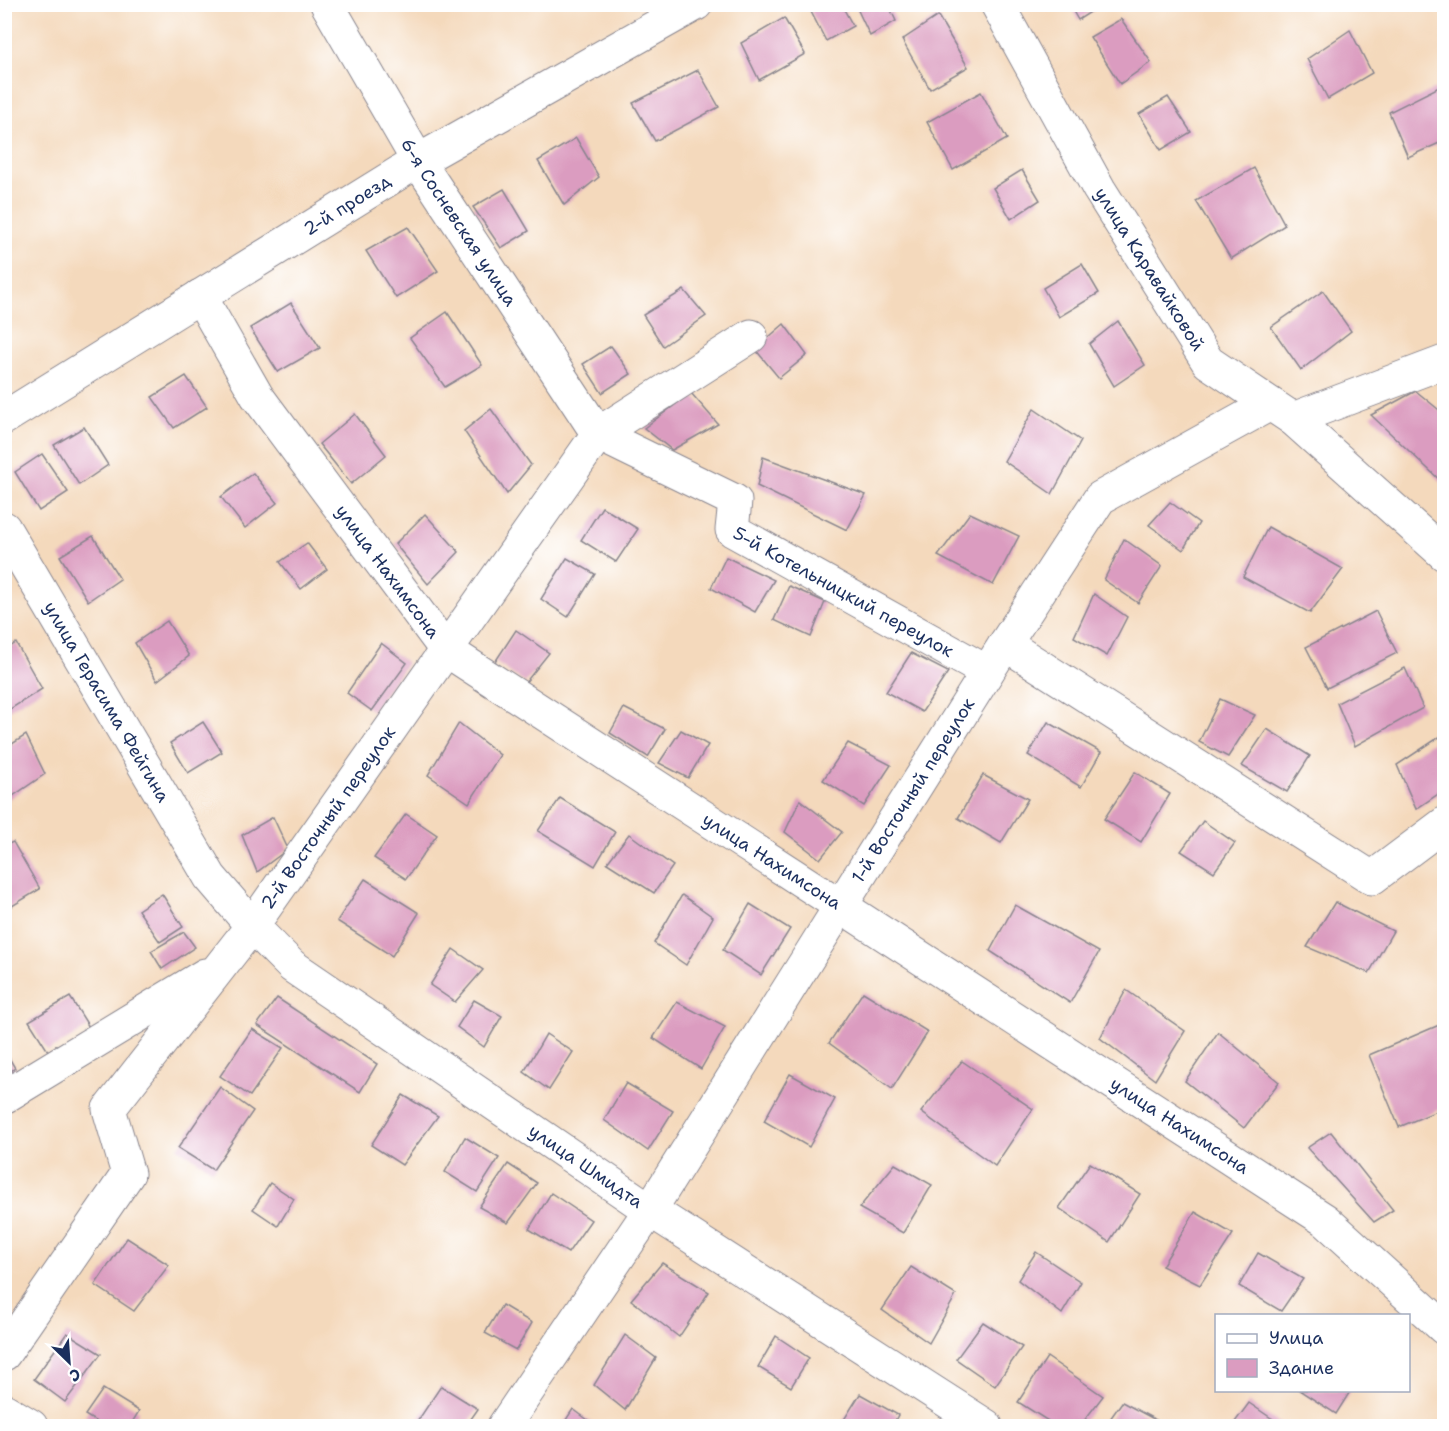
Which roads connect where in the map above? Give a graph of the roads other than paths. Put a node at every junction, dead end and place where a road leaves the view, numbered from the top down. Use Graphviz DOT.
graph roads {
  1 [pos="327,4"];
  2 [pos="696,4"];
  3 [pos="997,4"];
  4 [pos="418,161"];
  5 [pos="200,297"];
  6 [pos="751,336"];
  7 [pos="1442,364"];
  8 [pos="1281,412"];
  9 [pos="4,418"];
  10 [pos="598,434"];
  11 [pos="4,528"];
  12 [pos="1444,554"];
  13 [pos="1005,644"];
  14 [pos="446,650"];
  15 [pos="987,672"];
  16 [pos="1444,824"];
  17 [pos="210,878"];
  18 [pos="840,908"];
  19 [pos="252,926"];
  20 [pos="222,964"];
  21 [pos="4,1097"];
  22 [pos="650,1210"];
  23 [pos="1444,1328"];
  24 [pos="4,1354"];
  25 [pos="4,1410"];
  26 [pos="31,1426"];
  27 [pos="504,1426"];
  28 [pos="986,1426"];
  1 -- 4 [label="street, 6-я Сосневская улица"];
  2 -- 4 [label="street, 2-й проезд"];
  3 -- 8 [label="street, улица Каравайковой"];
  4 -- 5 [label="street, 2-й проезд"];
  4 -- 10 [label="street, 6-я Сосневская улица"];
  5 -- 9 [label="street, 2-й проезд"];
  5 -- 14 [label="street, улица Нахимсона"];
  6 -- 10 [label="street, 2-й Восточный переулок"];
  7 -- 8 [label="street, 1-й Восточный переулок"];
  8 -- 12 [label="street, улица Каравайковой"];
  8 -- 13 [label="street, 1-й Восточный переулок"];
  10 -- 14 [label="street, 2-й Восточный переулок"];
  10 -- 15 [label="street, 5-й Котельницкий переулок"];
  11 -- 17 [label="street, улица Герасима Фейгина"];
  13 -- 15 [label="street, 1-й Восточный переулок"];
  13 -- 16 [label="street"];
  14 -- 18 [label="street, улица Нахимсона"];
  14 -- 19 [label="street, 2-й Восточный переулок"];
  15 -- 18 [label="street, 1-й Восточный переулок"];
  17 -- 19 [label="street, улица Шмидта"];
  18 -- 22 [label="street, 1-й Восточный переулок"];
  18 -- 23 [label="street, улица Нахимсона"];
  19 -- 20 [label="street, 2-й Восточный переулок"];
  19 -- 22 [label="street, улица Шмидта"];
  20 -- 21 [label="street"];
  20 -- 24 [label="street, 2-й Восточный переулок"];
  22 -- 27 [label="street, 1-й Восточный переулок"];
  22 -- 28 [label="street, улица Шмидта"];
  25 -- 26 [label="street"];
}
